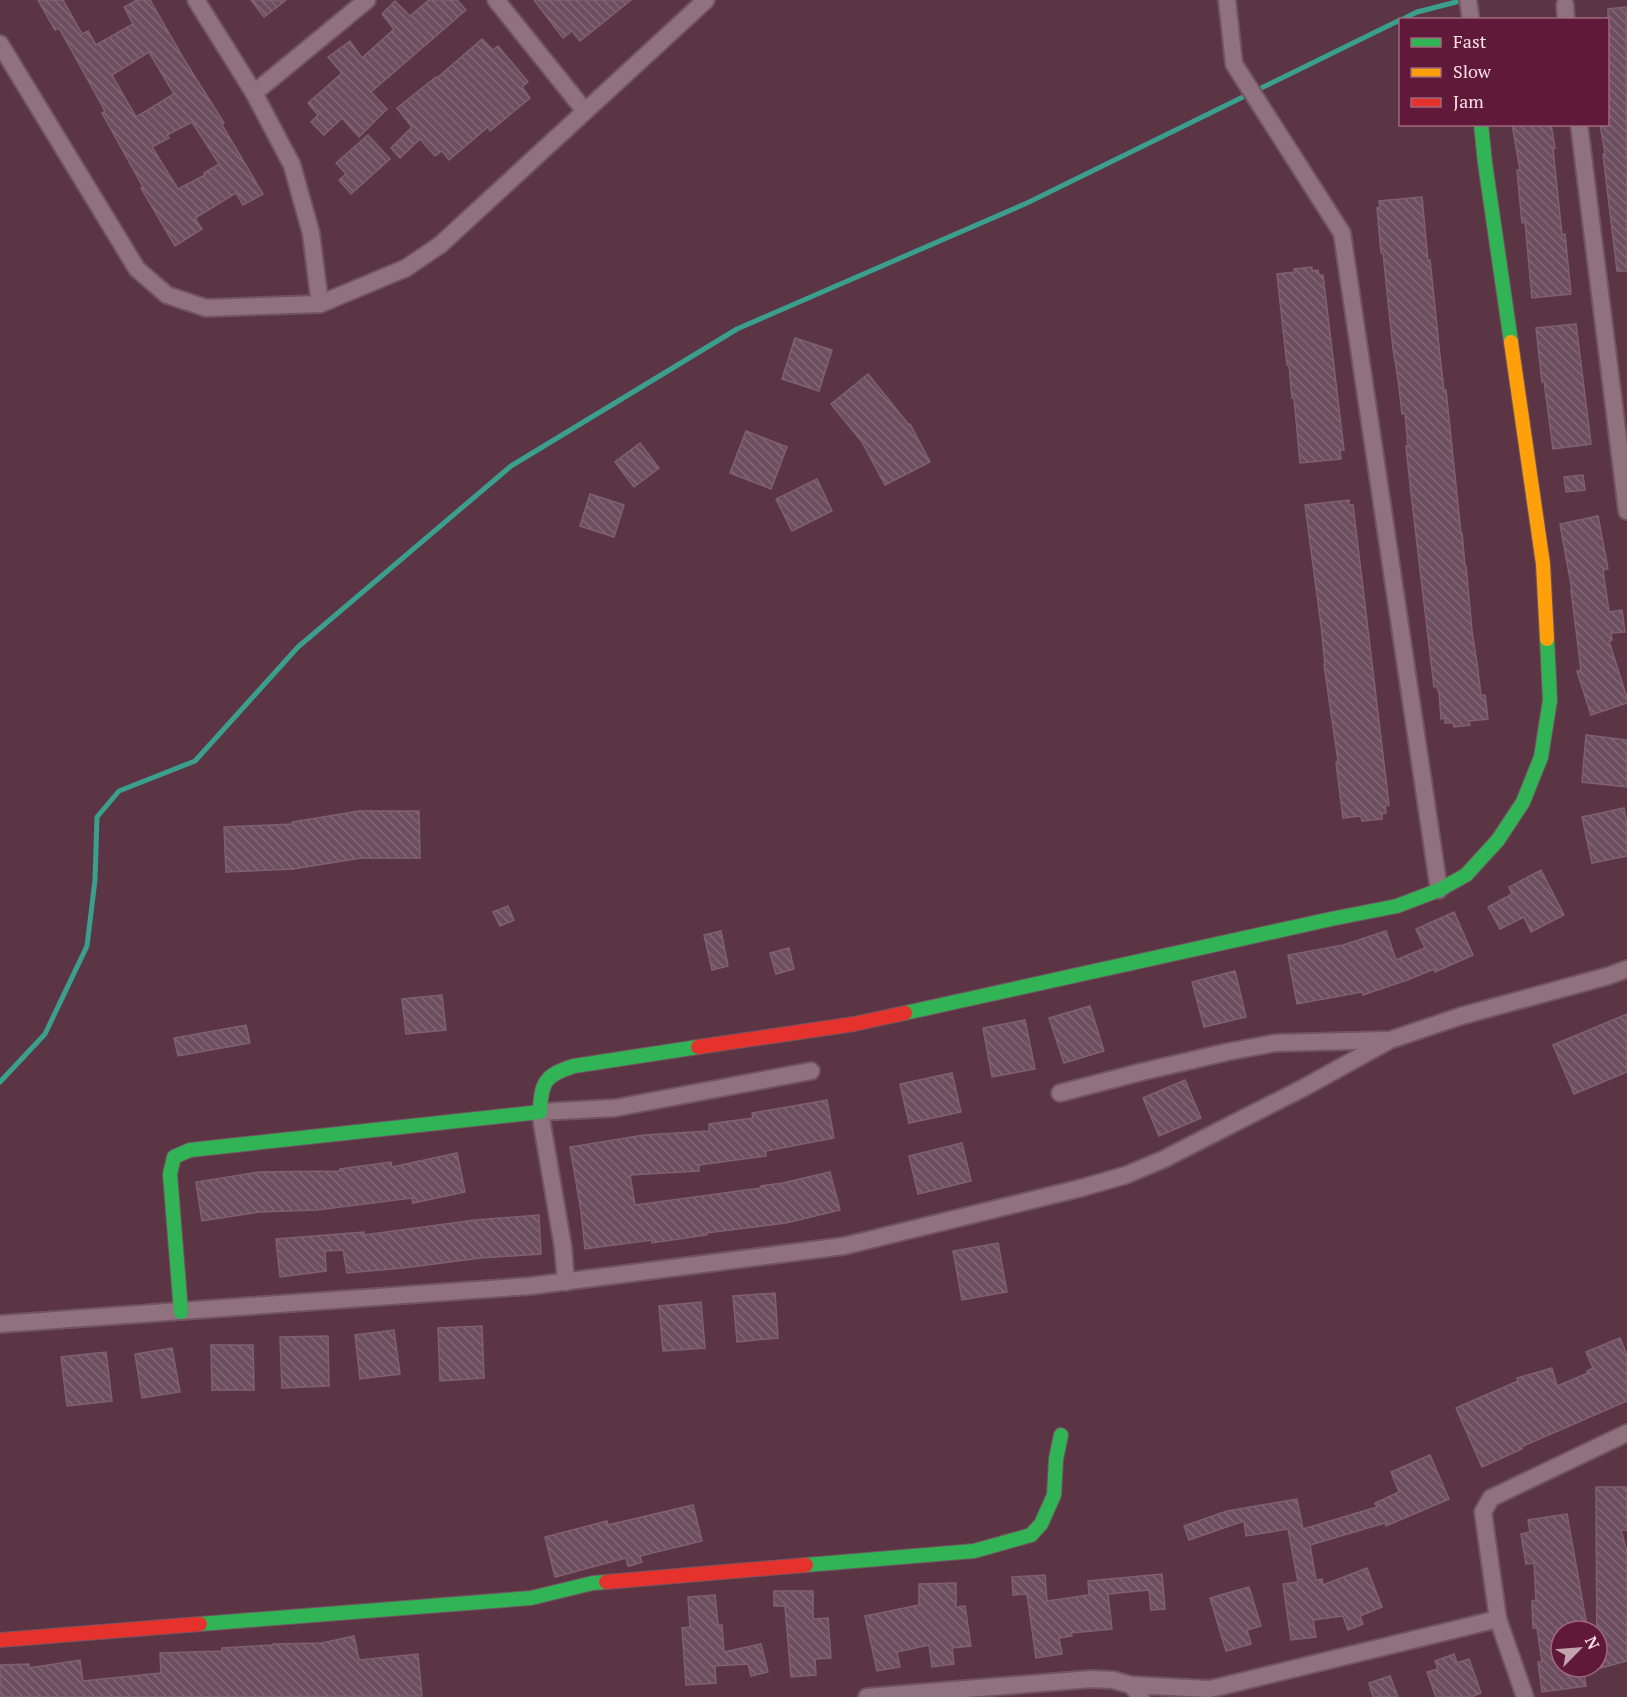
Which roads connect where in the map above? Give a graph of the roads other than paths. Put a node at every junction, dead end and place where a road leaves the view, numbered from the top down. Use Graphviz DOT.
graph roads {
  1 [pos="196,0"];
  2 [pos="367,0"];
  3 [pos="496,0"];
  4 [pos="706,0"];
  5 [pos="1227,0"];
  6 [pos="1468,0"];
  7 [pos="1471,18"];
  8 [pos="0,44"];
  9 [pos="254,93"];
  10 [pos="585,111"];
  11 [pos="1481,126"];
  12 [pos="1579,126"];
  13 [pos="321,304"];
  14 [pos="1627,511"];
  15 [pos="1439,890"];
  16 [pos="1627,969"];
  17 [pos="1390,1040"];
  18 [pos="812,1071"];
  19 [pos="1060,1093"];
  20 [pos="540,1112"];
  21 [pos="566,1282"];
  22 [pos="181,1312"];
  23 [pos="0,1324"];
  24 [pos="1627,1433"];
  25 [pos="1061,1435"];
  26 [pos="1498,1619"];
  27 [pos="0,1640"];
  28 [pos="1136,1691"];
  29 [pos="867,1697"];
  30 [pos="1525,1697"];
  1 -- 9 [label="street"];
  2 -- 9 [label="street"];
  3 -- 10 [label="street"];
  4 -- 10 [label="street"];
  5 -- 15 [label="street"];
  6 -- 7 [label="street"];
  8 -- 13 [label="street"];
  9 -- 13 [label="street"];
  10 -- 13 [label="street"];
  11 -- 15 [label="street"];
  12 -- 14 [label="street"];
  15 -- 20 [label="street"];
  16 -- 17 [label="street"];
  17 -- 19 [label="street"];
  17 -- 21 [label="street"];
  18 -- 20 [label="street"];
  20 -- 21 [label="street"];
  20 -- 22 [label="street"];
  21 -- 22 [label="street"];
  22 -- 23 [label="street"];
  24 -- 26 [label="street"];
  25 -- 27 [label="street"];
  26 -- 28 [label="street"];
  26 -- 30 [label="street"];
  28 -- 29 [label="street"];
}
